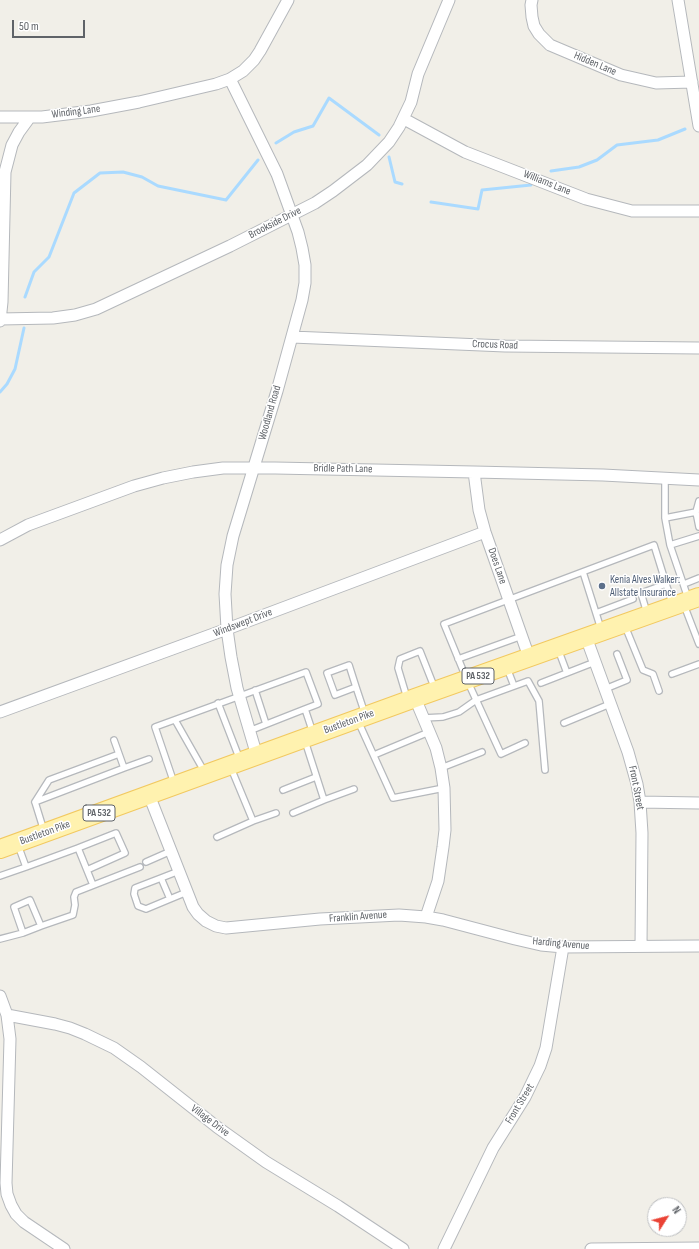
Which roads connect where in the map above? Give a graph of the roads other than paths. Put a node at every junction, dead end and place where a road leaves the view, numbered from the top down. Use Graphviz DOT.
graph roads {
  1 [pos="288,0"];
  2 [pos="450,0"];
  3 [pos="532,0"];
  4 [pos="678,0"];
  5 [pos="230,79"];
  6 [pos="692,82"];
  7 [pos="0,117"];
  8 [pos="30,117"];
  9 [pos="404,119"];
  10 [pos="699,126"];
  11 [pos="2,188"];
  12 [pos="699,211"];
  13 [pos="292,214"];
  14 [pos="0,320"];
  15 [pos="292,337"];
  16 [pos="699,348"];
  17 [pos="254,468"];
  18 [pos="474,472"];
  19 [pos="665,479"];
  20 [pos="699,480"];
  21 [pos="699,501"];
  22 [pos="696,512"];
  23 [pos="666,518"];
  24 [pos="699,527"];
  25 [pos="485,532"];
  26 [pos="699,536"];
  27 [pos="0,540"];
  28 [pos="670,544"];
  29 [pos="583,572"];
  30 [pos="699,578"];
  31 [pos="666,584"];
  32 [pos="686,598"];
  33 [pos="633,599"];
  34 [pos="509,600"];
  35 [pos="596,612"];
  36 [pos="648,615"];
  37 [pos="624,623"];
  38 [pos="227,629"];
  39 [pos="594,634"];
  40 [pos="522,636"];
  41 [pos="699,644"];
  42 [pos="557,647"];
  43 [pos="617,654"];
  44 [pos="529,657"];
  45 [pos="458,659"];
  46 [pos="596,662"];
  47 [pos="699,664"];
  48 [pos="506,666"];
  49 [pos="567,673"];
  50 [pos="672,674"];
  51 [pos="467,680"];
  52 [pos="541,683"];
  53 [pos="514,686"];
  54 [pos="356,687"];
  55 [pos="605,689"];
  56 [pos="255,690"];
  57 [pos="436,691"];
  58 [pos="659,691"];
  59 [pos="239,696"];
  60 [pos="412,700"];
  61 [pos="476,700"];
  62 [pos="218,703"];
  63 [pos="610,704"];
  64 [pos="305,709"];
  65 [pos="0,712"];
  66 [pos="362,718"];
  67 [pos="423,718"];
  68 [pos="175,720"];
  69 [pos="564,723"];
  70 [pos="266,724"];
  71 [pos="249,731"];
  72 [pos="429,732"];
  73 [pos="309,737"];
  74 [pos="114,740"];
  75 [pos="525,743"];
  76 [pos="482,752"];
  77 [pos="119,754"];
  78 [pos="374,755"];
  79 [pos="149,759"];
  80 [pos="242,761"];
  81 [pos="124,768"];
  82 [pos="441,768"];
  83 [pos="545,770"];
  84 [pos="206,775"];
  85 [pos="316,777"];
  86 [pos="175,786"];
  87 [pos="444,788"];
  88 [pos="354,789"];
  89 [pos="282,790"];
  90 [pos="150,795"];
  91 [pos="324,800"];
  92 [pos="35,802"];
  93 [pos="640,802"];
  94 [pos="699,803"];
  95 [pos="276,813"];
  96 [pos="293,813"];
  97 [pos="253,821"];
  98 [pos="45,833"];
  99 [pos="217,837"];
  100 [pos="18,843"];
  101 [pos="78,848"];
  102 [pos="0,850"];
  103 [pos="171,851"];
  104 [pos="146,862"];
  105 [pos="26,867"];
  106 [pos="140,867"];
  107 [pos="87,870"];
  108 [pos="179,871"];
  109 [pos="0,876"];
  110 [pos="161,878"];
  111 [pos="93,885"];
  112 [pos="187,892"];
  113 [pos="170,899"];
  114 [pos="426,917"];
  115 [pos="41,926"];
  116 [pos="23,933"];
  117 [pos="0,939"];
  118 [pos="641,946"];
  119 [pos="699,946"];
  120 [pos="563,947"];
  121 [pos="0,996"];
  122 [pos="4,1011"];
  123 [pos="699,1248"];
  124 [pos="64,1249"];
  125 [pos="403,1249"];
  126 [pos="444,1249"];
  127 [pos="591,1249"];
  1 -- 5 [label="street, Winding Lane"];
  2 -- 9 [label="street, Brookside Drive"];
  3 -- 6 [label="street, Hidden Lane"];
  4 -- 6 [label="street"];
  5 -- 8 [label="street, Winding Lane"];
  5 -- 13 [label="street, Woodland Road"];
  6 -- 10 [label="street"];
  7 -- 8 [label="street, Winding Lane"];
  8 -- 11 [label="street"];
  9 -- 12 [label="street, Williams Lane"];
  9 -- 13 [label="street, Brookside Drive"];
  11 -- 14 [label="street"];
  13 -- 14 [label="street, Brookside Drive"];
  13 -- 15 [label="street, Woodland Road"];
  15 -- 16 [label="street, Crocus Road"];
  15 -- 17 [label="street, Woodland Road"];
  17 -- 18 [label="street, Bridle Path Lane"];
  17 -- 27 [label="street, Bridle Path Lane"];
  17 -- 38 [label="street, Woodland Road"];
  18 -- 19 [label="street, Bridle Path Lane"];
  18 -- 25 [label="street, Does Lane"];
  19 -- 20 [label="street, Bridle Path Lane"];
  19 -- 23 [label="lane"];
  21 -- 22 [label="lane"];
  22 -- 23 [label="lane"];
  22 -- 24 [label="lane"];
  23 -- 28 [label="lane"];
  25 -- 34 [label="street, Does Lane"];
  25 -- 38 [label="street, Windswept Drive"];
  26 -- 28 [label="lane"];
  28 -- 32 [label="lane"];
  29 -- 31 [label="lane"];
  29 -- 34 [label="lane"];
  29 -- 35 [label="lane"];
  30 -- 32 [label="lane"];
  31 -- 32 [label="lane"];
  31 -- 36 [label="lane"];
  32 -- 36 [label="main road, Bustleton Pike / PA 532"];
  32 -- 41 [label="lane"];
  33 -- 35 [label="lane"];
  34 -- 40 [label="street, Does Lane"];
  34 -- 45 [label="lane"];
  35 -- 39 [label="lane"];
  36 -- 37 [label="main road, Bustleton Pike / PA 532"];
  37 -- 39 [label="main road, Bustleton Pike / PA 532"];
  37 -- 58 [label="lane"];
  38 -- 59 [label="street, Woodland Road"];
  38 -- 65 [label="street, Windswept Drive"];
  39 -- 42 [label="main road, Bustleton Pike / PA 532"];
  39 -- 46 [label="street, Front Street"];
  40 -- 44 [label="street, Does Lane"];
  40 -- 45 [label="lane"];
  42 -- 44 [label="main road, Bustleton Pike / PA 532"];
  42 -- 49 [label="lane"];
  43 -- 55 [label="lane"];
  44 -- 48 [label="main road, Bustleton Pike / PA 532"];
  45 -- 51 [label="lane"];
  46 -- 49 [label="lane"];
  46 -- 55 [label="street, Front Street"];
  47 -- 50 [label="lane"];
  48 -- 51 [label="main road, Bustleton Pike / PA 532"];
  48 -- 53 [label="lane"];
  49 -- 52 [label="lane"];
  51 -- 57 [label="main road, Bustleton Pike / PA 532"];
  51 -- 61 [label="lane"];
  53 -- 61 [label="lane"];
  53 -- 83 [label="lane"];
  54 -- 54 [label="lane"];
  54 -- 66 [label="lane"];
  55 -- 63 [label="street, Front Street"];
  56 -- 59 [label="lane"];
  56 -- 64 [label="lane"];
  56 -- 70 [label="lane"];
  57 -- 60 [label="main road, Bustleton Pike / PA 532"];
  57 -- 60 [label="lane"];
  59 -- 62 [label="lane"];
  59 -- 71 [label="street, Woodland Road"];
  60 -- 66 [label="main road, Bustleton Pike / PA 532"];
  60 -- 67 [label="street"];
  61 -- 67 [label="lane"];
  61 -- 75 [label="lane"];
  62 -- 68 [label="lane"];
  62 -- 80 [label="lane"];
  63 -- 69 [label="lane"];
  63 -- 93 [label="street, Front Street"];
  64 -- 70 [label="lane"];
  64 -- 73 [label="lane"];
  66 -- 73 [label="main road, Bustleton Pike / PA 532"];
  66 -- 78 [label="lane"];
  67 -- 72 [label="street"];
  68 -- 84 [label="lane"];
  68 -- 86 [label="lane"];
  70 -- 71 [label="lane"];
  71 -- 80 [label="street, Woodland Road"];
  72 -- 78 [label="lane"];
  72 -- 82 [label="street"];
  73 -- 80 [label="main road, Bustleton Pike / PA 532"];
  73 -- 85 [label="lane"];
  74 -- 77 [label="lane"];
  76 -- 82 [label="lane"];
  77 -- 81 [label="lane"];
  77 -- 92 [label="lane"];
  78 -- 87 [label="lane"];
  79 -- 81 [label="lane"];
  80 -- 84 [label="main road, Bustleton Pike / PA 532"];
  80 -- 97 [label="lane"];
  81 -- 92 [label="lane"];
  82 -- 87 [label="street"];
  84 -- 86 [label="main road, Bustleton Pike / PA 532"];
  85 -- 89 [label="lane"];
  85 -- 91 [label="lane"];
  86 -- 90 [label="main road, Bustleton Pike / PA 532"];
  87 -- 114 [label="street"];
  88 -- 91 [label="lane"];
  90 -- 98 [label="main road, Bustleton Pike / PA 532"];
  90 -- 103 [label="street, Franklin Avenue"];
  91 -- 96 [label="lane"];
  92 -- 98 [label="lane"];
  93 -- 94 [label="street"];
  93 -- 118 [label="street, Front Street"];
  95 -- 97 [label="lane"];
  97 -- 99 [label="lane"];
  98 -- 100 [label="main road, Bustleton Pike / PA 532"];
  100 -- 102 [label="main road, Bustleton Pike / PA 532"];
  100 -- 105 [label="lane"];
  101 -- 105 [label="lane"];
  101 -- 107 [label="lane"];
  101 -- 107 [label="lane"];
  103 -- 104 [label="lane"];
  103 -- 108 [label="street, Franklin Avenue"];
  105 -- 109 [label="lane"];
  106 -- 111 [label="lane"];
  107 -- 111 [label="lane"];
  108 -- 110 [label="lane"];
  108 -- 112 [label="street, Franklin Avenue"];
  110 -- 113 [label="lane"];
  110 -- 113 [label="lane"];
  111 -- 115 [label="lane"];
  112 -- 113 [label="lane"];
  112 -- 114 [label="street, Franklin Avenue"];
  114 -- 120 [label="street, Harding Avenue"];
  115 -- 116 [label="lane"];
  115 -- 116 [label="lane"];
  116 -- 117 [label="lane"];
  118 -- 119 [label="street, Harding Avenue"];
  118 -- 120 [label="street, Harding Avenue"];
  120 -- 126 [label="street, Front Street"];
  121 -- 122 [label="street"];
  122 -- 124 [label="street"];
  122 -- 125 [label="street, Village Drive"];
  123 -- 127 [label="street"];
}
